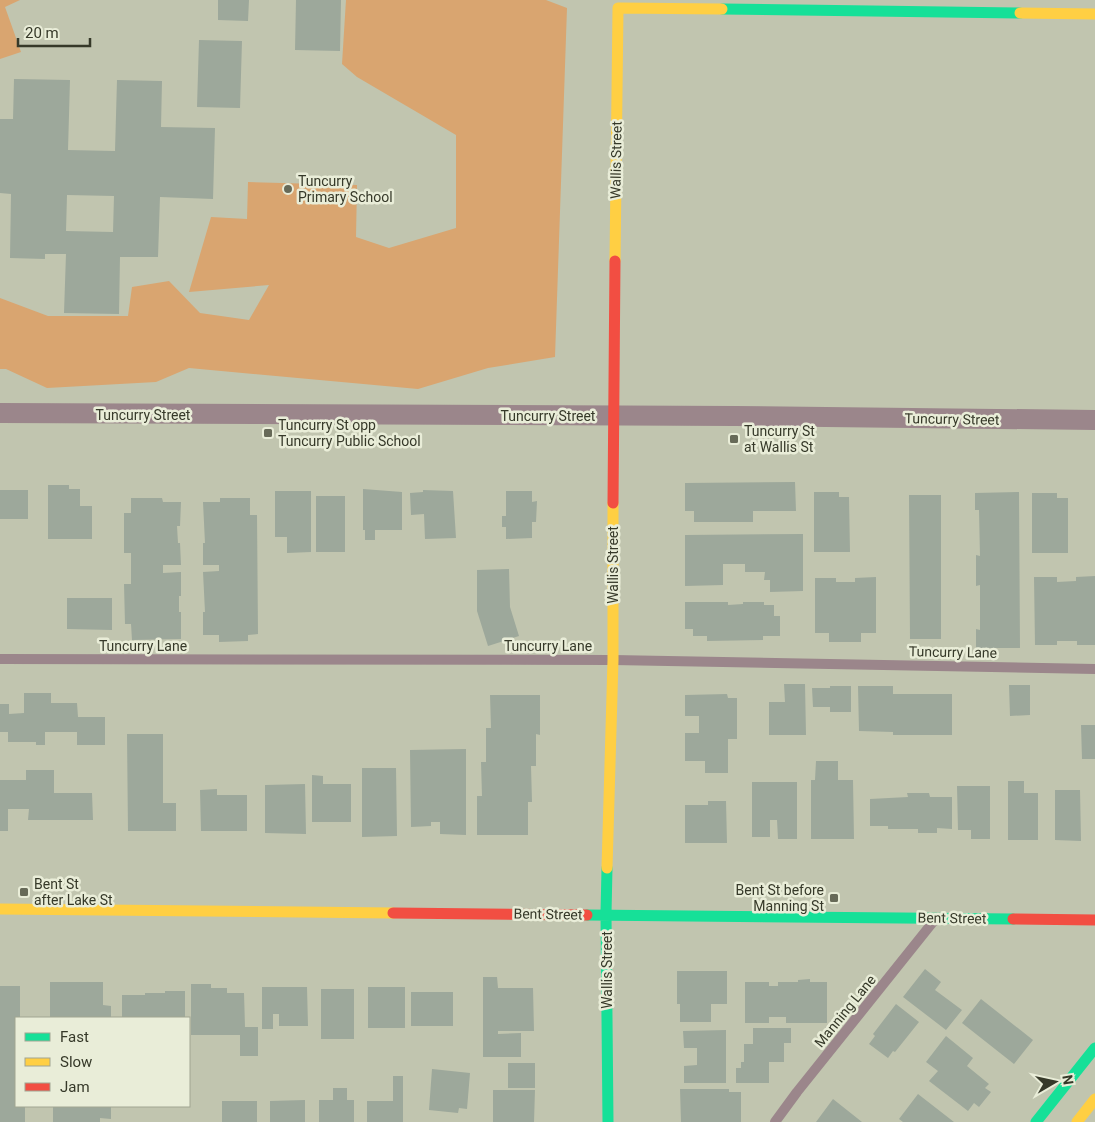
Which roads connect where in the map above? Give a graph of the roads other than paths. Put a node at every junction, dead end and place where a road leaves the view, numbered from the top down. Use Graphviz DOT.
graph roads {
  1 [pos="824,4"];
  2 [pos="1095,14"];
  3 [pos="0,413"];
  4 [pos="613,417"];
  5 [pos="1095,420"];
  6 [pos="0,659"];
  7 [pos="612,660"];
  8 [pos="1095,669"];
  9 [pos="0,909"];
  10 [pos="606,914"];
  11 [pos="937,917"];
  12 [pos="1095,920"];
  13 [pos="1095,1048"];
  14 [pos="1095,1099"];
  15 [pos="608,1122"];
  16 [pos="775,1122"];
  17 [pos="1036,1122"];
  18 [pos="1076,1122"];
  1 -- 2 [label="street"];
  1 -- 4 [label="street, Wallis Street"];
  3 -- 4 [label="street, Tuncurry Street"];
  4 -- 5 [label="street, Tuncurry Street"];
  4 -- 7 [label="street, Wallis Street"];
  6 -- 7 [label="lane, Tuncurry Lane"];
  7 -- 8 [label="lane, Tuncurry Lane"];
  7 -- 10 [label="street, Wallis Street"];
  9 -- 10 [label="street, Bent Street"];
  10 -- 11 [label="street, Bent Street"];
  10 -- 15 [label="street, Wallis Street"];
  11 -- 12 [label="street, Bent Street"];
  11 -- 16 [label="lane, Manning Lane"];
  13 -- 17 [label="street"];
  14 -- 18 [label="street"];
}
